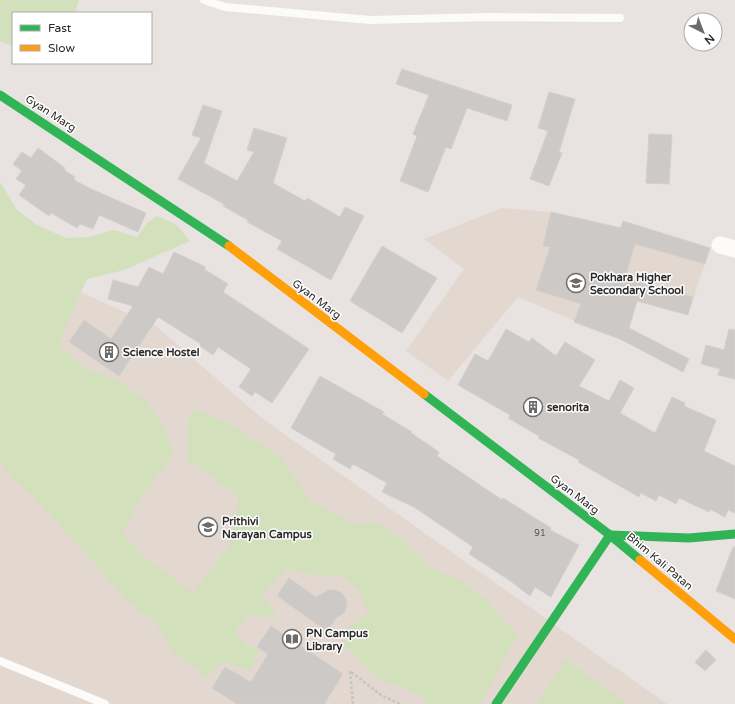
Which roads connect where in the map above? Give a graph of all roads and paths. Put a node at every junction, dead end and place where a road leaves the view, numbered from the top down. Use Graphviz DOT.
graph roads {
  1 [pos="204,0"];
  2 [pos="620,18"];
  3 [pos="0,95"];
  4 [pos="735,534"];
  5 [pos="610,535"];
  6 [pos="735,638"];
  7 [pos="0,661"];
  8 [pos="105,704"];
  9 [pos="352,704"];
  10 [pos="400,704"];
  11 [pos="496,704"];
  1 -- 2 [label="lane"];
  3 -- 5 [label="main road, Gyan Marg"];
  4 -- 5 [label="main road, Bhim Kali Patan"];
  5 -- 6 [label="main road, Bhim Kali Patan"];
  5 -- 11 [label="main road"];
  7 -- 8 [label="lane"];
  9 -- 10 [label="path"];
}
